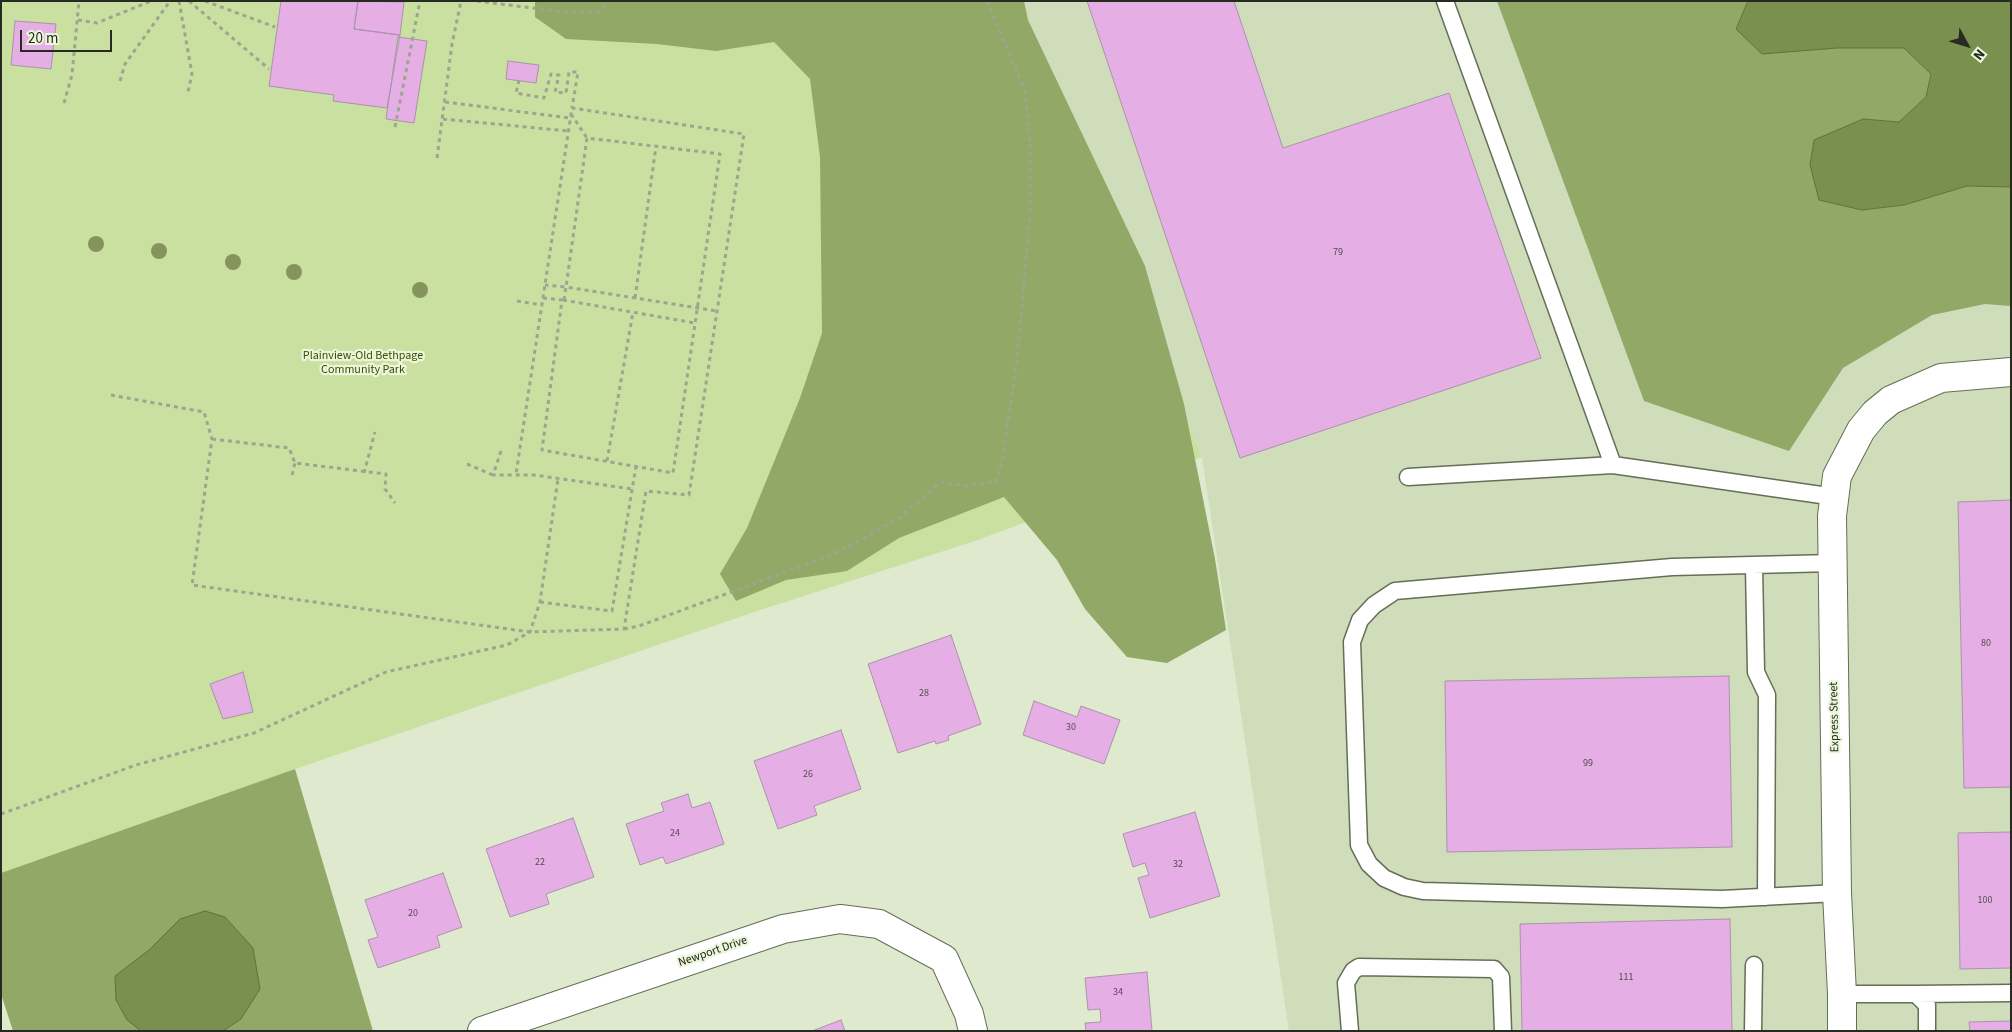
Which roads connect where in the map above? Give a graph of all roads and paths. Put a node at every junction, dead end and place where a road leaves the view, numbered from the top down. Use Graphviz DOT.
graph roads {
  1 [pos="79,1"];
  2 [pos="151,1"];
  3 [pos="170,1"];
  4 [pos="179,1"];
  5 [pos="189,1"];
  6 [pos="205,1"];
  7 [pos="420,1"];
  8 [pos="460,1"];
  9 [pos="477,1"];
  10 [pos="610,1"];
  11 [pos="987,1"];
  12 [pos="1445,1"];
  13 [pos="78,20"];
  14 [pos="275,27"];
  15 [pos="268,69"];
  16 [pos="519,80"];
  17 [pos="120,81"];
  18 [pos="188,92"];
  19 [pos="445,102"];
  20 [pos="64,103"];
  21 [pos="572,108"];
  22 [pos="570,116"];
  23 [pos="443,119"];
  24 [pos="395,127"];
  25 [pos="568,131"];
  26 [pos="587,138"];
  27 [pos="656,146"];
  28 [pos="437,158"];
  29 [pos="545,285"];
  30 [pos="566,287"];
  31 [pos="543,298"];
  32 [pos="634,298"];
  33 [pos="563,300"];
  34 [pos="517,301"];
  35 [pos="542,305"];
  36 [pos="698,307"];
  37 [pos="717,311"];
  38 [pos="633,312"];
  39 [pos="695,323"];
  40 [pos="2011,372"];
  41 [pos="111,395"];
  42 [pos="375,432"];
  43 [pos="212,439"];
  44 [pos="501,451"];
  45 [pos="606,461"];
  46 [pos="295,463"];
  47 [pos="468,464"];
  48 [pos="1613,464"];
  49 [pos="636,466"];
  50 [pos="364,473"];
  51 [pos="516,474"];
  52 [pos="292,475"];
  53 [pos="493,475"];
  54 [pos="1408,477"];
  55 [pos="558,479"];
  56 [pos="632,489"];
  57 [pos="1835,497"];
  58 [pos="395,503"];
  59 [pos="1833,563"];
  60 [pos="1754,566"];
  61 [pos="540,602"];
  62 [pos="624,629"];
  63 [pos="530,632"];
  64 [pos="1,814"];
  65 [pos="1837,893"];
  66 [pos="1766,897"];
  67 [pos="1754,965"];
  68 [pos="2011,993"];
  69 [pos="1842,994"];
  70 [pos="1916,994"];
  71 [pos="482,1031"];
  72 [pos="973,1031"];
  73 [pos="1350,1031"];
  74 [pos="1503,1031"];
  75 [pos="1753,1031"];
  76 [pos="1842,1031"];
  77 [pos="1927,1031"];
  1 -- 13 [label="path"];
  2 -- 13 [label="path"];
  3 -- 17 [label="path"];
  4 -- 18 [label="path"];
  5 -- 15 [label="path"];
  6 -- 14 [label="path"];
  7 -- 24 [label="path"];
  8 -- 19 [label="path"];
  9 -- 10 [label="path"];
  11 -- 62 [label="path"];
  12 -- 48 [label="lane"];
  13 -- 20 [label="path"];
  16 -- 21 [label="path"];
  19 -- 22 [label="path"];
  19 -- 23 [label="path"];
  21 -- 22 [label="path"];
  21 -- 37 [label="path"];
  22 -- 25 [label="path"];
  22 -- 26 [label="path"];
  23 -- 25 [label="path"];
  23 -- 28 [label="path"];
  25 -- 29 [label="path"];
  26 -- 27 [label="path"];
  26 -- 30 [label="path"];
  27 -- 32 [label="path"];
  27 -- 36 [label="path"];
  29 -- 30 [label="path"];
  29 -- 31 [label="path"];
  30 -- 32 [label="path"];
  30 -- 33 [label="path"];
  31 -- 33 [label="path"];
  31 -- 35 [label="path"];
  32 -- 36 [label="path"];
  33 -- 38 [label="path"];
  33 -- 45 [label="path"];
  34 -- 35 [label="path"];
  35 -- 51 [label="path"];
  36 -- 37 [label="path"];
  36 -- 39 [label="path"];
  37 -- 62 [label="path"];
  38 -- 39 [label="path"];
  38 -- 45 [label="path"];
  39 -- 49 [label="path"];
  40 -- 57 [label="street, Express Street"];
  41 -- 43 [label="path"];
  42 -- 50 [label="path"];
  43 -- 46 [label="path"];
  43 -- 63 [label="path"];
  44 -- 53 [label="path"];
  45 -- 49 [label="path"];
  46 -- 50 [label="path"];
  46 -- 52 [label="path"];
  47 -- 53 [label="path"];
  48 -- 54 [label="lane"];
  48 -- 57 [label="lane"];
  49 -- 56 [label="path"];
  50 -- 58 [label="path"];
  51 -- 53 [label="path"];
  51 -- 55 [label="path"];
  55 -- 56 [label="path"];
  55 -- 61 [label="path"];
  56 -- 61 [label="path"];
  57 -- 59 [label="street, Express Street"];
  59 -- 60 [label="lane"];
  59 -- 65 [label="street, Express Street"];
  60 -- 66 [label="lane"];
  60 -- 66 [label="lane"];
  61 -- 63 [label="path"];
  62 -- 63 [label="path"];
  63 -- 64 [label="path"];
  65 -- 66 [label="lane"];
  65 -- 69 [label="street, Express Street"];
  67 -- 75 [label="lane"];
  68 -- 70 [label="lane"];
  69 -- 70 [label="lane"];
  69 -- 76 [label="street, Express Street"];
  70 -- 77 [label="lane"];
  71 -- 72 [label="street, Newport Drive"];
  73 -- 74 [label="lane"];
}
